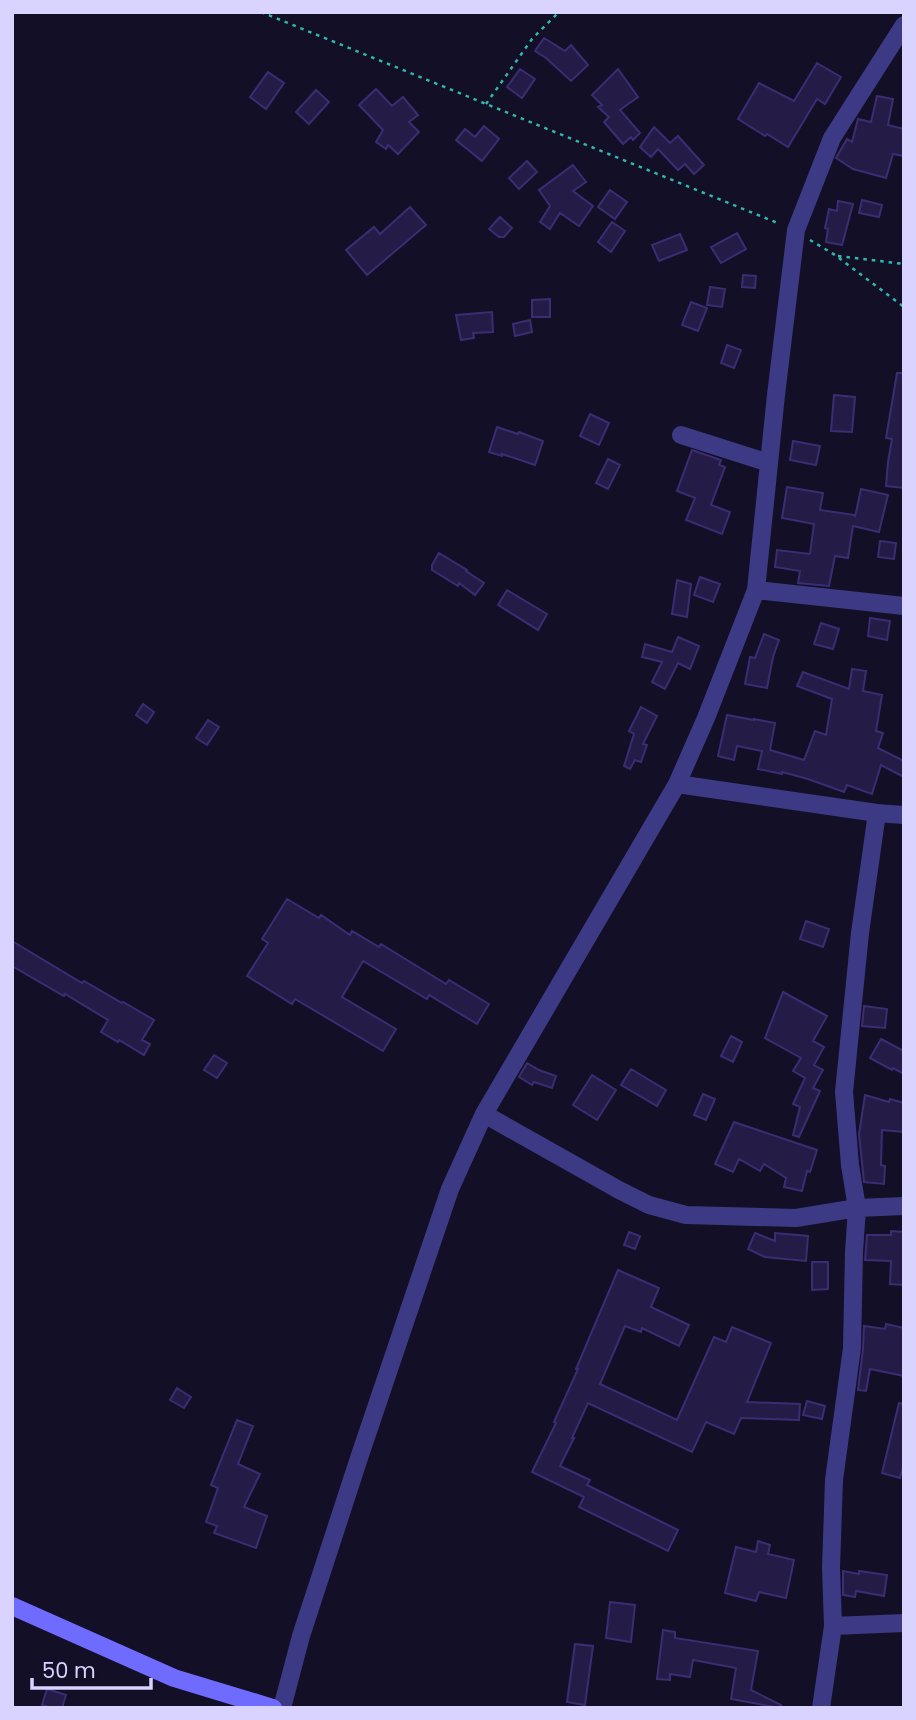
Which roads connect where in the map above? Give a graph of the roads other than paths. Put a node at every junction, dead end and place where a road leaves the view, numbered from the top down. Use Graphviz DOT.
graph roads {
  1 [pos="904,25"];
  2 [pos="681,435"];
  3 [pos="769,463"];
  4 [pos="757,590"];
  5 [pos="904,606"];
  6 [pos="677,784"];
  7 [pos="877,813"];
  8 [pos="904,815"];
  9 [pos="485,1114"];
  10 [pos="904,1206"];
  11 [pos="857,1208"];
  12 [pos="12,1606"];
  13 [pos="904,1623"];
  14 [pos="833,1626"];
  15 [pos="272,1708"];
  16 [pos="282,1708"];
  17 [pos="821,1708"];
  1 -- 3 [label="street"];
  2 -- 3 [label="street"];
  3 -- 4 [label="street"];
  4 -- 5 [label="street"];
  4 -- 6 [label="street"];
  6 -- 7 [label="street"];
  6 -- 9 [label="street"];
  7 -- 8 [label="street"];
  7 -- 11 [label="street"];
  9 -- 11 [label="street"];
  9 -- 16 [label="street"];
  10 -- 11 [label="street"];
  11 -- 14 [label="street"];
  12 -- 15 [label="main road"];
  13 -- 14 [label="street"];
  14 -- 17 [label="street"];
}
